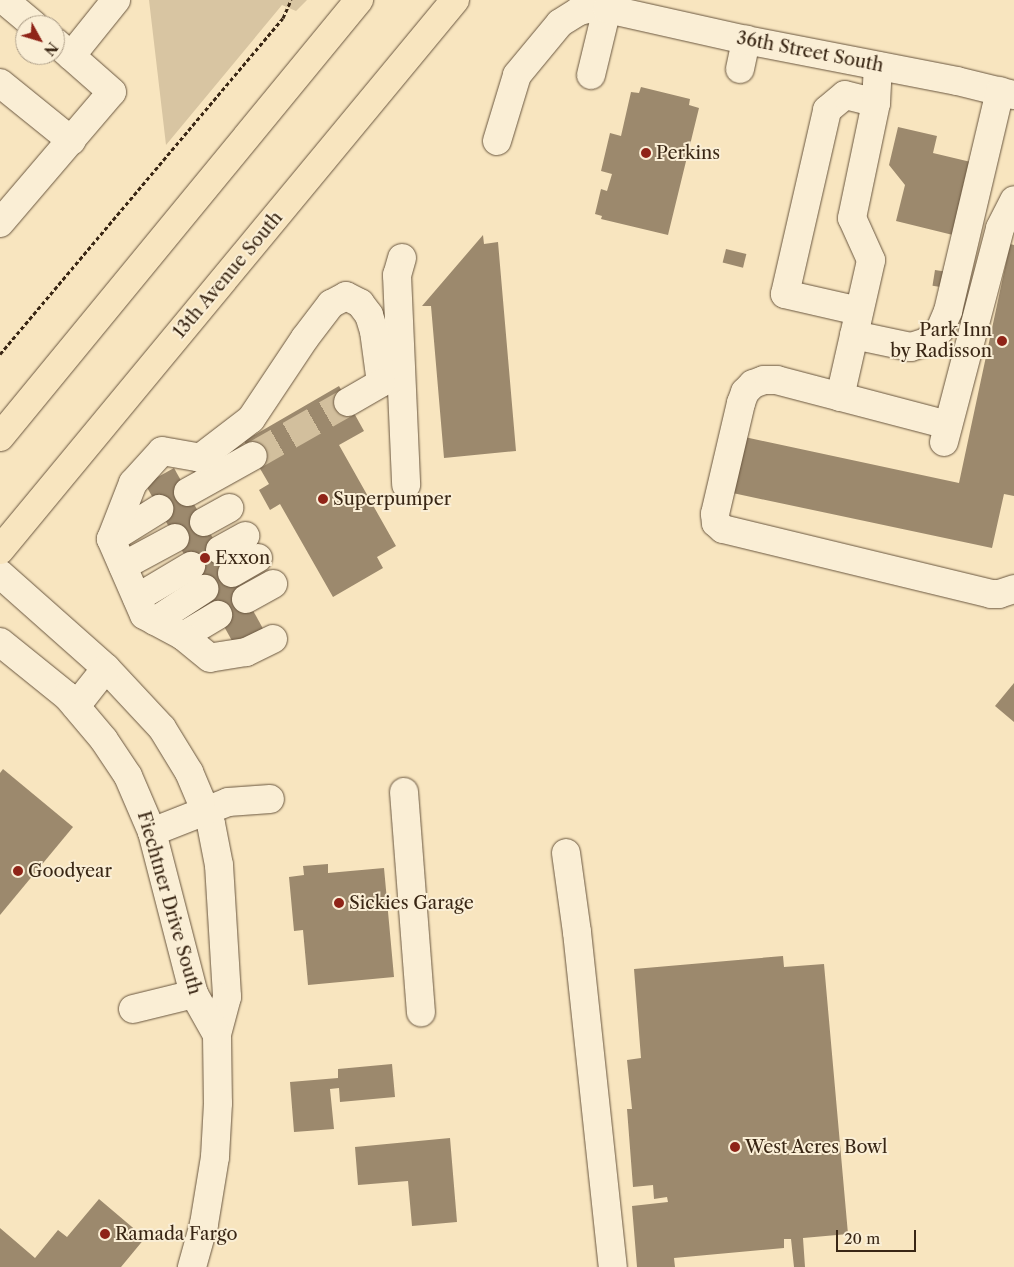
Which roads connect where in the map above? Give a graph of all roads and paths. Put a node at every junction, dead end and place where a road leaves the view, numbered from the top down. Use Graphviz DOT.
graph roads {
  1 [pos="4,0"];
  2 [pos="116,0"];
  3 [pos="291,0"];
  4 [pos="359,0"];
  5 [pos="455,0"];
  6 [pos="607,9"];
  7 [pos="22,15"];
  8 [pos="746,40"];
  9 [pos="65,47"];
  10 [pos="65,51"];
  11 [pos="878,66"];
  12 [pos="740,69"];
  13 [pos="591,75"];
  14 [pos="0,83"];
  15 [pos="1007,93"];
  16 [pos="876,103"];
  17 [pos="497,141"];
  18 [pos="72,142"];
  19 [pos="1014,200"];
  20 [pos="0,224"];
  21 [pos="402,258"];
  22 [pos="856,323"];
  23 [pos="0,354"];
  24 [pos="58,366"];
  25 [pos="840,397"];
  26 [pos="348,402"];
  27 [pos="0,406"];
  28 [pos="0,438"];
  29 [pos="253,456"];
  30 [pos="206,468"];
  31 [pos="406,485"];
  32 [pos="188,492"];
  33 [pos="229,508"];
  34 [pos="159,509"];
  35 [pos="204,522"];
  36 [pos="175,538"];
  37 [pos="111,539"];
  38 [pos="251,547"];
  39 [pos="0,550"];
  40 [pos="226,562"];
  41 [pos="123,566"];
  42 [pos="0,574"];
  43 [pos="273,584"];
  44 [pos="1014,589"];
  45 [pos="137,598"];
  46 [pos="246,599"];
  47 [pos="218,615"];
  48 [pos="154,621"];
  49 [pos="183,636"];
  50 [pos="273,639"];
  51 [pos="0,642"];
  52 [pos="106,668"];
  53 [pos="76,706"];
  54 [pos="404,792"];
  55 [pos="270,799"];
  56 [pos="205,811"];
  57 [pos="152,832"];
  58 [pos="566,853"];
  59 [pos="194,994"];
  60 [pos="133,1009"];
  61 [pos="421,1012"];
  62 [pos="216,1035"];
  63 [pos="192,1267"];
  64 [pos="613,1267"];
  1 -- 7 [label="street"];
  2 -- 9 [label="street"];
  3 -- 23 [label="path"];
  4 -- 24 [label="main road"];
  5 -- 39 [label="main road, 13th Avenue South"];
  6 -- 8 [label="street, 36th Street South"];
  6 -- 13 [label="street"];
  6 -- 17 [label="street, 36th Street South"];
  8 -- 11 [label="street, 36th Street South"];
  8 -- 12 [label="street"];
  10 -- 18 [label="street"];
  11 -- 15 [label="street, 36th Street South"];
  11 -- 16 [label="street"];
  14 -- 18 [label="street"];
  15 -- 22 [label="street"];
  16 -- 22 [label="street"];
  16 -- 22 [label="street"];
  18 -- 20 [label="street"];
  19 -- 25 [label="street"];
  21 -- 31 [label="street"];
  22 -- 25 [label="street"];
  24 -- 27 [label="main road"];
  24 -- 28 [label="main road"];
  25 -- 44 [label="street"];
  26 -- 30 [label="street"];
  29 -- 30 [label="street"];
  30 -- 32 [label="street"];
  30 -- 37 [label="street"];
  33 -- 35 [label="street"];
  34 -- 37 [label="street"];
  36 -- 41 [label="street"];
  37 -- 41 [label="street"];
  38 -- 40 [label="street"];
  41 -- 45 [label="street"];
  42 -- 52 [label="street, Fiechtner Drive South"];
  43 -- 46 [label="street"];
  45 -- 48 [label="street"];
  45 -- 48 [label="street"];
  47 -- 49 [label="street"];
  48 -- 49 [label="street"];
  49 -- 50 [label="street"];
  51 -- 53 [label="street, Fiechtner Drive South"];
  52 -- 53 [label="street"];
  52 -- 56 [label="street, Fiechtner Drive South"];
  53 -- 57 [label="street, Fiechtner Drive South"];
  54 -- 61 [label="street"];
  55 -- 56 [label="street"];
  56 -- 57 [label="street"];
  56 -- 62 [label="street, Fiechtner Drive South"];
  57 -- 59 [label="street, Fiechtner Drive South"];
  58 -- 64 [label="street"];
  59 -- 60 [label="street"];
  59 -- 62 [label="street, Fiechtner Drive South"];
  62 -- 63 [label="street, Fiechtner Drive South"];
}
